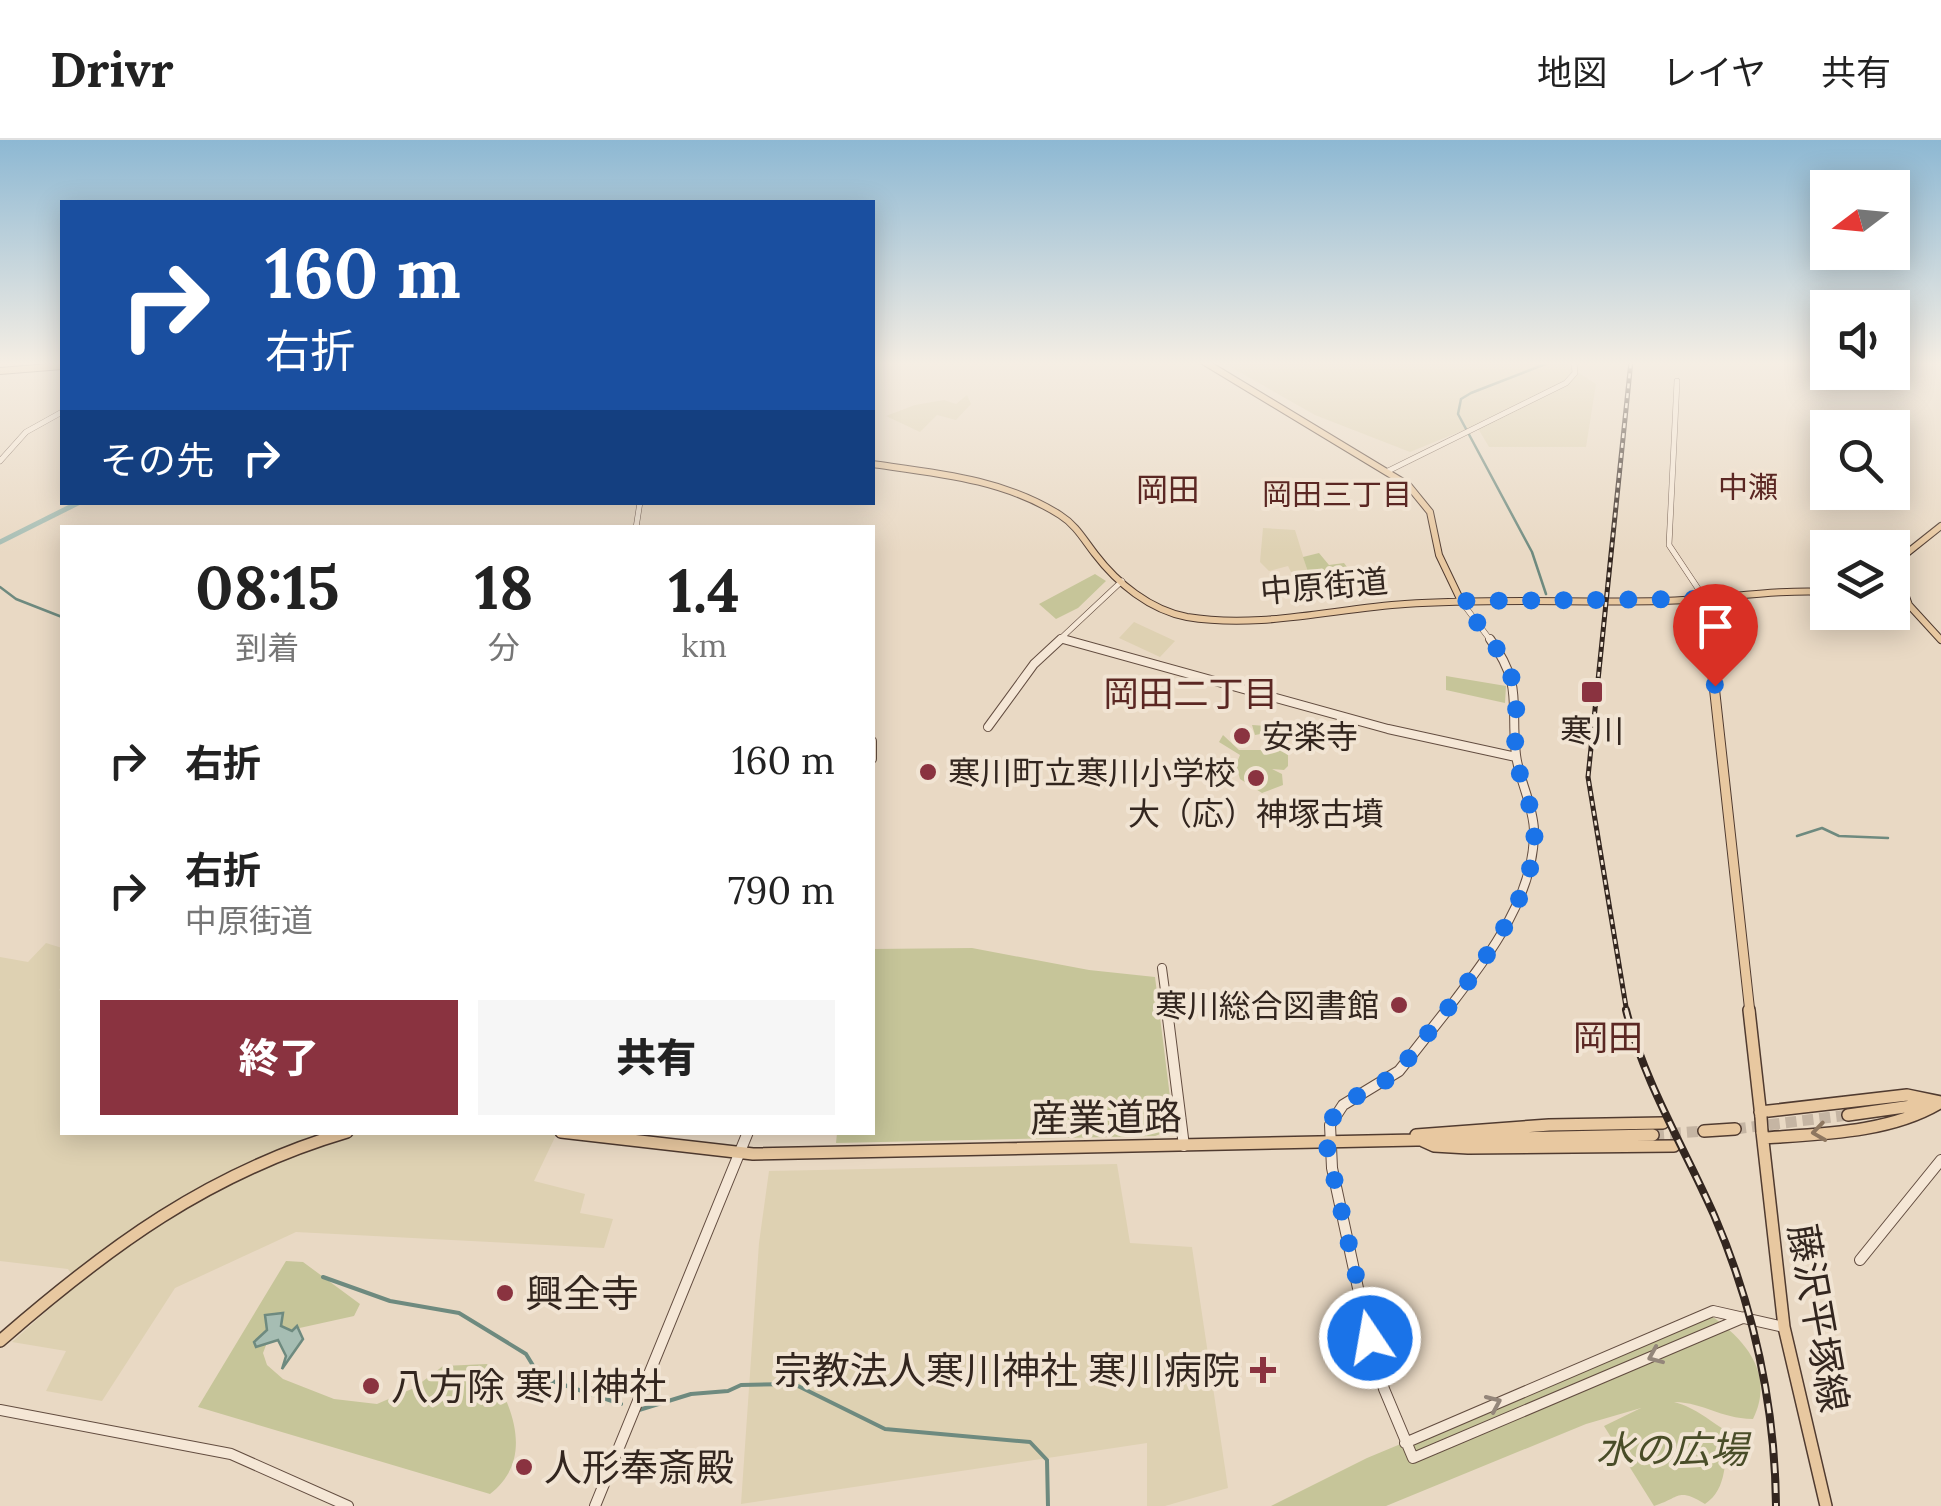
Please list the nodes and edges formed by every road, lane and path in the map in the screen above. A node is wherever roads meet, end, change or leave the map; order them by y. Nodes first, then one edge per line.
1 (39, 425) edge
2 (1310, 425) edge
3 (1482, 425) edge
4 (1675, 425) edge
5 (0, 461) edge
6 (875, 464) edge
7 (1388, 471) junction
8 (1941, 526) edge
9 (1910, 551) edge
10 (1122, 581) junction
11 (1810, 591) edge
12 (1704, 599) junction
13 (1461, 601) junction
14 (1910, 605) edge
15 (1060, 638) junction
16 (1941, 640) edge
17 (988, 727) dead end
18 (1516, 757) junction
19 (1162, 968) dead end
20 (1941, 1102) edge
21 (1760, 1114) junction
22 (1848, 1115) tunnel mouth
23 (1663, 1123) tunnel mouth
24 (1735, 1128) tunnel mouth
25 (1704, 1132) tunnel mouth
26 (337, 1135) edge
27 (585, 1135) edge
28 (747, 1135) edge
29 (1653, 1135) tunnel mouth
30 (1762, 1135) junction
31 (1421, 1140) junction
32 (1388, 1141) junction
33 (1326, 1142) junction
34 (1184, 1146) junction
35 (1674, 1146) dead end
36 (740, 1154) junction
37 (1941, 1160) edge
38 (1860, 1260) dead end
39 (1719, 1310) junction
40 (1744, 1317) junction
41 (1728, 1324) junction
42 (1784, 1326) junction
43 (0, 1340) edge
44 (0, 1410) edge
45 (1405, 1443) junction
46 (348, 1506) edge
47 (595, 1506) edge
48 (1826, 1506) edge

1 - 5 street
2 - 7 main road
3 - 7 street
4 - 12 street
6 - 10 main road, 中原街道
7 - 13 main road
8 - 9 main road
10 - 13 main road, 中原街道
10 - 15 street
11 - 12 main road, 中原街道
12 - 13 main road, 中原街道
12 - 21 main road
13 - 18 street
14 - 16 main road
15 - 17 street
15 - 18 street
18 - 33 street
19 - 34 street
20 - 21 main road
20 - 22 main road
20 -> 30 main road
21 - 30 main road, 藤沢平塚線, bridge
23 - 32 main road
24 - 25 main road
26 - 43 main road
27 - 36 main road, 産業道路
28 - 36 street
29 - 31 main road, 産業道路
30 - 42 main road, 藤沢平塚線
31 - 32 main road, 産業道路
31 - 35 main road
32 - 33 main road, 産業道路
33 - 34 main road, 産業道路
33 - 45 street
34 - 36 main road, 産業道路
36 - 47 street
37 - 38 street
39 - 40 street
39 - 41 street
45 -> 39 street
40 - 41 street
40 - 42 street
41 -> 45 street
42 - 48 main road, 藤沢平塚線
44 - 46 street

